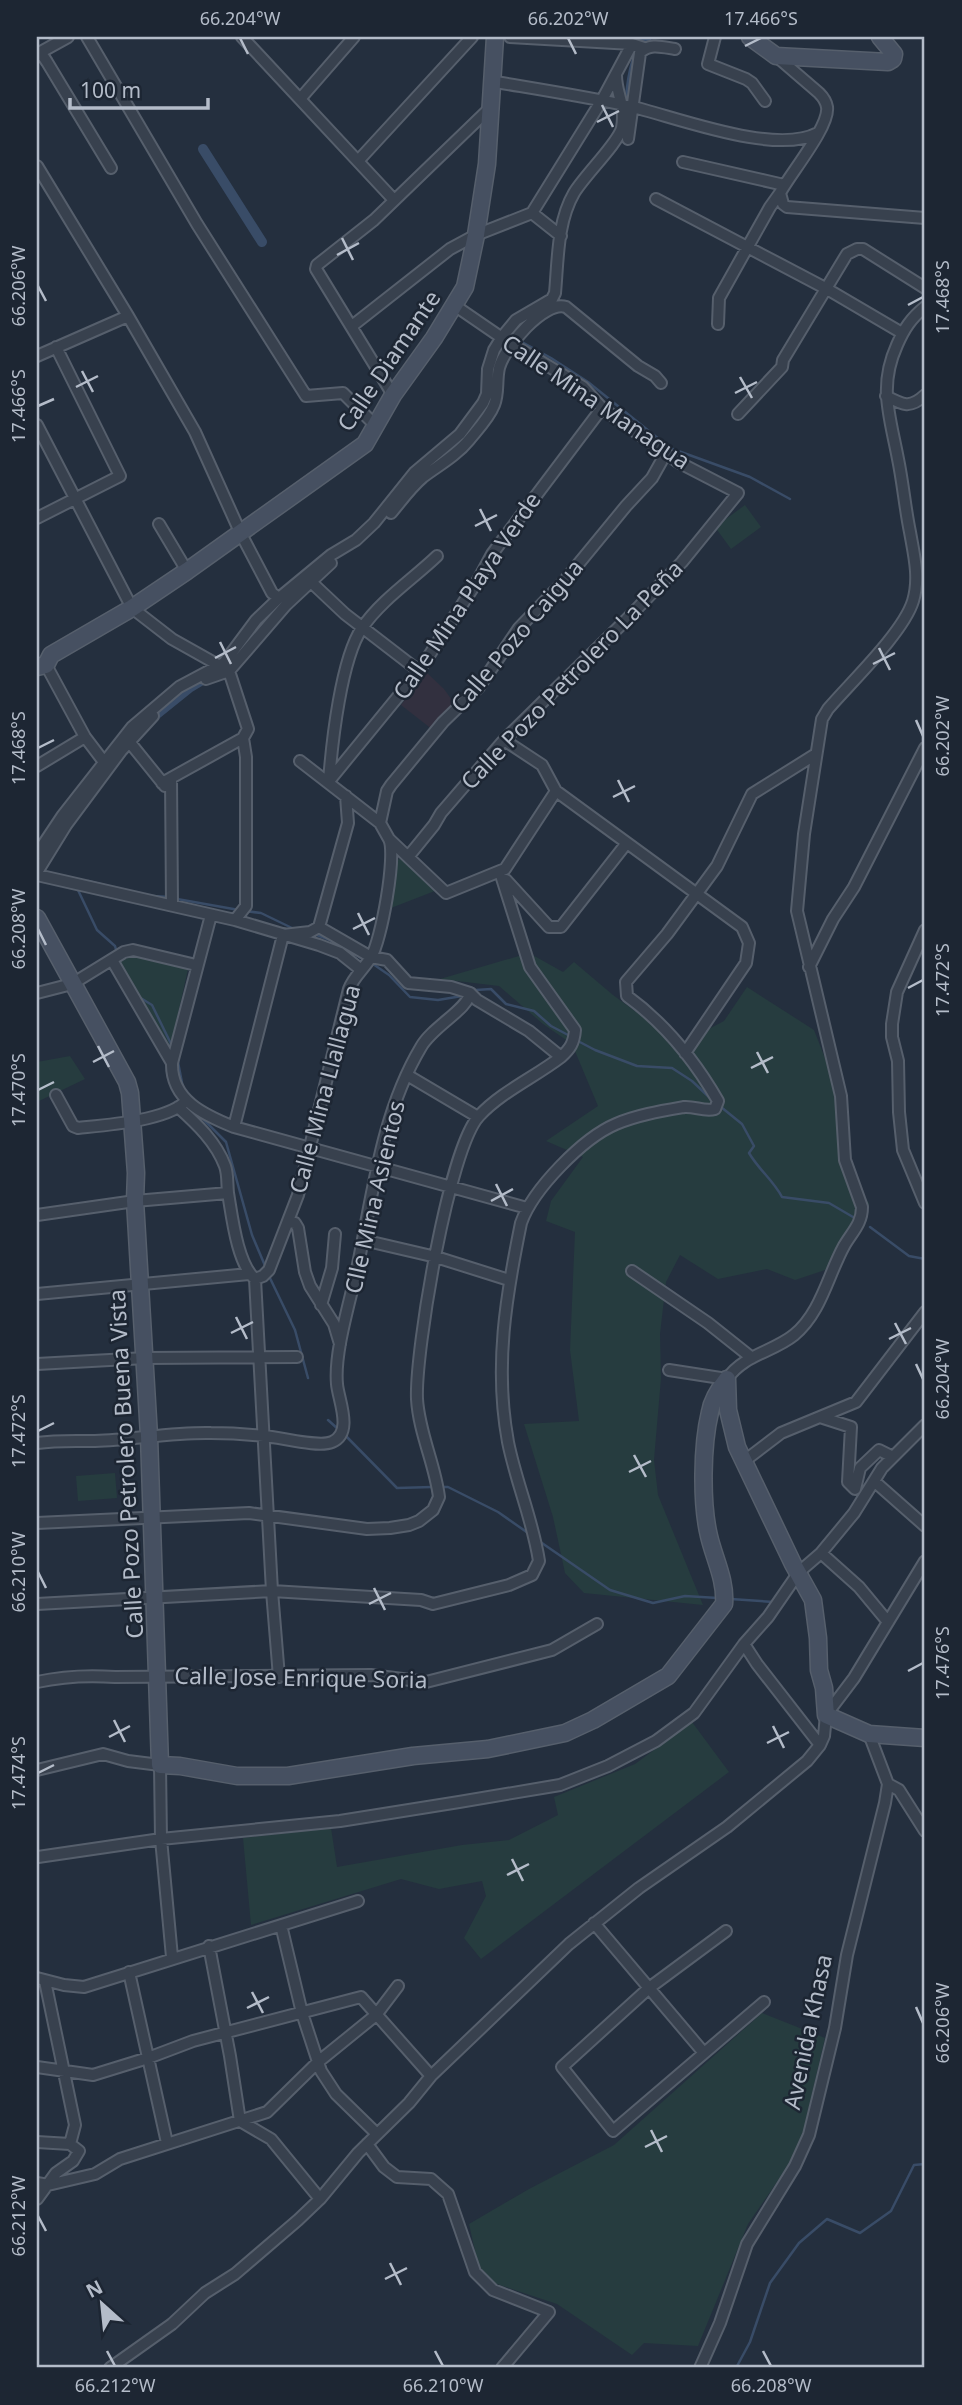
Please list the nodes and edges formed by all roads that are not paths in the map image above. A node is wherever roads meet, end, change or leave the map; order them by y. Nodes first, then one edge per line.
1 (68, 37) edge
2 (87, 37) edge
3 (242, 37) edge
4 (354, 37) edge
5 (472, 37) edge
6 (495, 37) edge
7 (510, 37) edge
8 (715, 37) edge
9 (750, 37) edge
10 (880, 37) edge
11 (632, 44) junction
12 (644, 48) junction
13 (675, 49) dead end
14 (38, 54) edge
15 (776, 56) junction
16 (616, 75) junction
17 (490, 81) junction
18 (300, 99) junction
19 (602, 100) junction
20 (765, 101) dead end
21 (627, 106) junction
22 (489, 109) junction
23 (818, 133) junction
24 (628, 139) dead end
25 (358, 161) junction
26 (683, 162) dead end
27 (37, 166) edge
28 (111, 168) dead end
29 (782, 189) junction
30 (656, 199) dead end
31 (394, 200) junction
32 (532, 213) junction
33 (925, 218) edge
34 (476, 235) junction
35 (561, 236) junction
36 (748, 247) junction
37 (925, 288) edge
38 (827, 289) junction
39 (454, 305) junction
40 (925, 307) edge
41 (128, 316) junction
42 (718, 324) dead end
43 (352, 326) junction
44 (902, 333) junction
45 (502, 338) junction
46 (512, 344) junction
47 (56, 347) junction
48 (37, 356) edge
49 (661, 383) dead end
50 (393, 395) junction
51 (925, 395) edge
52 (886, 396) junction
53 (602, 408) junction
54 (738, 414) dead end
55 (37, 425) edge
56 (376, 426) junction
57 (666, 453) junction
58 (738, 495) joint
59 (76, 500) junction
60 (37, 519) edge
61 (159, 524) dead end
62 (241, 534) junction
63 (437, 556) dead end
64 (187, 571) junction
65 (310, 581) junction
66 (279, 598) junction
67 (132, 608) junction
68 (363, 627) junction
69 (40, 664) edge
70 (224, 668) junction
71 (419, 671) junction
72 (85, 737) junction
73 (127, 738) junction
74 (243, 738) junction
75 (504, 740) junction
76 (925, 748) edge
77 (816, 754) junction
78 (300, 761) dead end
79 (104, 762) junction
80 (37, 766) edge
81 (167, 780) junction
82 (328, 781) junction
83 (556, 791) junction
84 (346, 796) junction
85 (380, 824) junction
86 (389, 839) junction
87 (626, 844) junction
88 (37, 854) edge
89 (408, 857) junction
90 (500, 872) junction
91 (37, 874) edge
92 (696, 894) junction
93 (172, 905) junction
94 (211, 915) junction
95 (37, 918) edge
96 (235, 920) junction
97 (319, 928) junction
98 (925, 930) edge
99 (283, 936) junction
100 (371, 957) junction
101 (112, 960) junction
102 (196, 965) junction
103 (809, 967) junction
104 (360, 969) junction
105 (72, 984) junction
106 (37, 993) edge
107 (470, 993) junction
108 (685, 1053) junction
109 (561, 1057) junction
110 (172, 1063) junction
111 (407, 1074) junction
112 (56, 1095) dead end
113 (182, 1104) junction
114 (478, 1116) junction
115 (132, 1120) junction
116 (234, 1127) junction
117 (309, 1148) junction
118 (378, 1166) junction
119 (450, 1188) junction
120 (228, 1193) junction
121 (135, 1201) junction
122 (925, 1203) edge
123 (527, 1208) junction
124 (37, 1215) edge
125 (289, 1222) junction
126 (335, 1234) dead end
127 (363, 1240) junction
128 (436, 1257) junction
129 (632, 1271) dead end
130 (252, 1277) junction
131 (509, 1280) junction
132 (141, 1284) junction
133 (37, 1294) edge
134 (321, 1305) junction
135 (925, 1312) edge
136 (340, 1344) junction
137 (259, 1357) junction
138 (297, 1357) dead end
139 (146, 1358) junction
140 (752, 1358) junction
141 (37, 1364) edge
142 (668, 1370) dead end
143 (727, 1379) junction
144 (820, 1417) junction
145 (925, 1425) edge
146 (149, 1436) junction
147 (263, 1436) junction
148 (37, 1443) edge
149 (893, 1457) junction
150 (743, 1462) junction
151 (874, 1481) junction
152 (269, 1515) junction
153 (152, 1516) junction
154 (37, 1523) edge
155 (925, 1526) edge
156 (821, 1553) junction
157 (925, 1561) edge
158 (799, 1573) junction
159 (272, 1591) junction
160 (156, 1596) junction
161 (37, 1604) edge
162 (888, 1622) junction
163 (597, 1624) dead end
164 (744, 1644) junction
165 (159, 1676) junction
166 (279, 1677) junction
167 (37, 1682) edge
168 (825, 1715) junction
169 (869, 1734) junction
170 (925, 1738) edge
171 (820, 1745) junction
172 (160, 1765) junction
173 (37, 1770) edge
174 (888, 1784) junction
175 (925, 1830) edge
176 (161, 1839) junction
177 (38, 1857) edge
178 (358, 1901) dead end
179 (594, 1923) junction
180 (281, 1925) junction
181 (726, 1931) dead end
182 (209, 1946) junction
183 (172, 1958) junction
184 (129, 1972) junction
185 (41, 1980) edge
186 (398, 1986) dead end
187 (649, 1988) junction
188 (764, 2002) dead end
189 (302, 2013) junction
190 (376, 2015) junction
191 (225, 2034) junction
192 (705, 2053) junction
193 (148, 2058) junction
194 (318, 2062) junction
195 (37, 2067) edge
196 (64, 2072) junction
197 (431, 2076) junction
198 (240, 2121) junction
199 (377, 2134) junction
200 (37, 2142) edge
201 (167, 2143) junction
202 (70, 2144) junction
203 (367, 2144) junction
204 (42, 2184) edge
205 (37, 2199) edge
206 (320, 2199) junction
207 (110, 2368) edge
208 (502, 2368) edge
209 (700, 2368) edge

1 - 14 street
2 - 56 street
3 - 18 street
4 - 18 street
5 - 25 street
6 - 17 street, Calle Diamante
7 - 11 street
8 - 20 street
9 - 15 street
10 - 15 street
11 - 12 street
11 - 16 street
12 - 13 street
12 - 21 street
14 - 28 street
15 - 23 street
16 - 19 street
16 - 21 street
17 - 19 street
17 - 22 street, Calle Diamante
18 - 25 street
19 - 21 street
19 - 32 street
21 - 23 street
21 - 24 street
21 - 35 street
22 - 31 street
22 - 34 street, Calle Diamante
23 - 29 street
25 - 31 street
26 - 29 street
27 - 41 street
29 - 33 street
29 - 36 street
30 - 36 street
31 - 43 street
32 - 34 street
32 - 35 street
34 - 39 street, Calle Diamante
34 - 43 street
35 - 45 street
36 - 38 street
36 - 42 street
37 - 38 street
38 - 44 street
38 - 54 street
39 - 45 street, Calle Mina Managua
39 - 50 street, Calle Diamante
40 - 44 street
41 - 47 street
41 - 62 street
43 - 50 street
44 - 52 street
45 - 46 street, Calle Mina Managua
45 - 66 street
46 - 49 street
46 - 53 street, Calle Mina Managua
46 - 65 street
47 - 48 street
47 - 59 street
50 - 56 street, Calle Diamante
51 - 52 street
52 - 77 street
53 - 57 street, Calle Mina Managua
53 - 71 street, Calle Mina Playa Verde
55 - 59 street
56 - 62 street, Calle Diamante
57 - 58 street, Calle Mina Managua
57 - 85 street, Calle Pozo Caigua
58 - 75 street, Calle Pozo Petrolero La Peña
59 - 60 street
59 - 67 street
61 - 64 street
62 - 64 street, Calle Diamante
62 - 66 street
63 - 68 street
64 - 67 street, Calle Diamante
65 - 68 street
65 - 70 street
66 - 70 street
67 - 69 street, Calle Diamante
67 - 70 street
68 - 71 street
68 - 82 street
69 - 72 street
70 - 73 street
70 - 74 street
71 - 82 street, Calle Mina Playa Verde
72 - 79 street
72 - 80 street
73 - 79 street
73 - 81 street
73 - 91 street
74 - 81 street
74 - 96 street
75 - 83 street
75 - 89 street, Calle Pozo Petrolero La Peña
76 - 103 street
77 - 92 street
77 - 103 street
78 - 82 street
79 - 88 street
81 - 93 street
82 - 84 street
83 - 87 street
83 - 90 street
84 - 85 street
84 - 97 street
85 - 86 street
86 - 89 street
86 - 100 street, Calle Mina Llallagua
87 - 90 street
87 - 92 street
89 - 90 street
90 - 109 street
91 - 93 street
92 - 108 street
92 - 108 street
93 - 94 street
94 - 96 street
94 - 102 street
95 - 105 street, Calle Pozo Petrolero Buena Vista
96 - 99 street
97 - 99 street
97 - 100 street
98 - 122 street
99 - 104 street
99 - 116 street
100 - 104 street, Calle Mina Llallagua
100 - 107 street
101 - 102 street
101 - 105 street
101 - 110 street
102 - 110 street
103 - 140 street
104 - 117 street, Calle Mina Llallagua
105 - 106 street
105 - 115 street, Calle Pozo Petrolero Buena Vista
107 - 109 street
107 - 111 street, Clle Mina Asientos
108 - 123 street
109 - 114 street
110 - 113 street
111 - 114 street
111 - 118 street, Clle Mina Asientos
112 - 115 street
113 - 115 street
113 - 116 street
113 - 120 street
114 - 119 street
115 - 121 street, Calle Pozo Petrolero Buena Vista
116 - 117 street
117 - 118 street
117 - 125 street, Calle Mina Llallagua
118 - 119 street
118 - 127 street, Clle Mina Asientos
119 - 123 street
119 - 128 street
120 - 121 street
120 - 130 street
121 - 124 street
121 - 132 street, Calle Pozo Petrolero Buena Vista
123 - 131 street
125 - 130 street, Calle Mina Llallagua
125 - 134 street
126 - 134 street
127 - 128 street
127 - 136 street, Clle Mina Asientos
128 - 131 street
128 - 152 street
129 - 140 street
130 - 132 street
130 - 137 street
131 - 159 street
132 - 133 street
132 - 139 street, Calle Pozo Petrolero Buena Vista
134 - 136 street
135 - 144 street
136 - 147 street, Clle Mina Asientos
137 - 138 street
137 - 139 street
137 - 147 street
139 - 141 street
139 - 146 street, Calle Pozo Petrolero Buena Vista
140 - 143 street
142 - 143 street
143 - 150 street
143 - 172 street
144 - 149 street
144 - 150 street
145 - 149 street
146 - 147 street
146 - 148 street
146 - 153 street, Calle Pozo Petrolero Buena Vista
147 - 152 street
149 - 151 street
150 - 158 street
151 - 155 street
151 - 156 street
152 - 153 street
152 - 159 street
153 - 154 street
153 - 160 street, Calle Pozo Petrolero Buena Vista
156 - 158 street
156 - 162 street
157 - 162 street
158 - 164 street
158 - 168 street
159 - 160 street
159 - 166 street
160 - 161 street
160 - 165 street, Calle Pozo Petrolero Buena Vista
162 - 168 street
163 - 166 street, Calle Jose Enrique Soria
164 - 171 street
164 - 176 street
165 - 166 street, Calle Jose Enrique Soria
165 - 167 street, Calle Jose Enrique Soria
165 - 172 street, Calle Pozo Petrolero Buena Vista
168 - 169 street
168 - 171 street
169 - 170 street
169 - 174 street
171 - 179 street
172 - 173 street
172 - 176 street, Calle Pozo Petrolero Buena Vista
174 - 175 street
174 - 209 street, Avenida Khasa
176 - 177 street
176 - 183 street, Calle Pozo Petrolero Buena Vista
178 - 180 street
179 - 187 street
179 - 197 street
180 - 182 street
180 - 189 street
181 - 187 street
182 - 183 street
182 - 191 street
183 - 184 street
184 - 185 street
184 - 193 street
185 - 196 street
186 - 190 street
187 - 192 street
187 - 192 street
188 - 192 street
189 - 190 street
189 - 191 street
189 - 194 street
190 - 194 street
190 - 197 street
191 - 193 street
191 - 198 street
193 - 196 street
193 - 201 street
194 - 198 street
194 - 199 street
195 - 196 street
196 - 202 street
197 - 199 street
198 - 201 street
198 - 206 street
199 - 203 street
200 - 202 street
201 - 204 street
202 - 204 street
203 - 206 street
203 - 208 street
204 - 205 street
206 - 207 street

